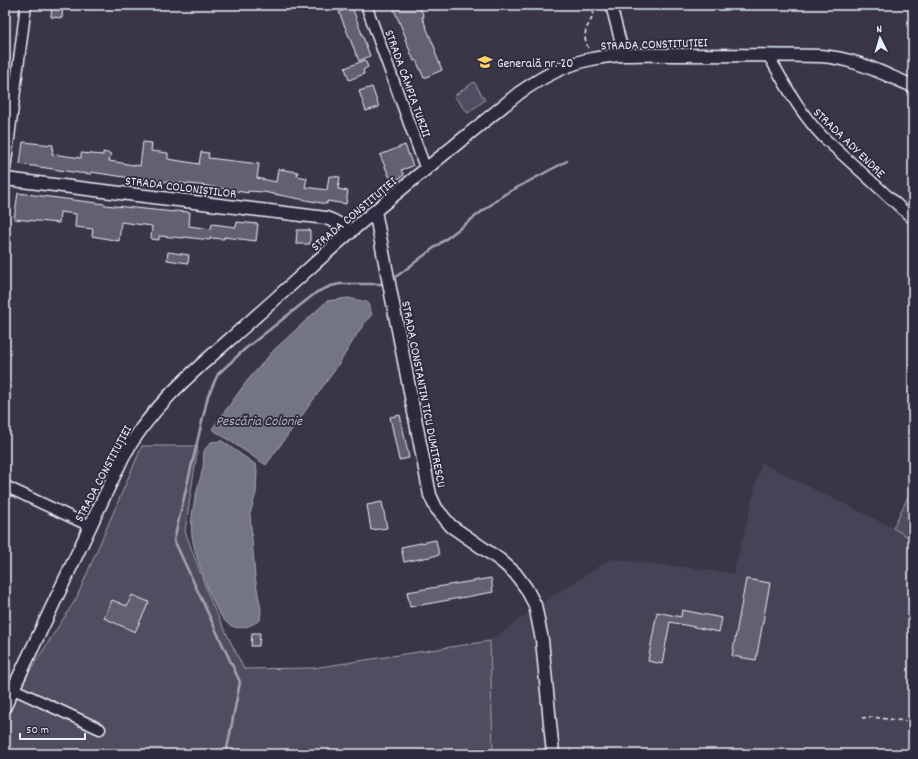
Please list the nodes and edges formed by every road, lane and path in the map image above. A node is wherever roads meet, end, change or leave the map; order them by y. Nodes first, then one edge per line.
1 (26, 5) edge
2 (366, 5) edge
3 (593, 5) edge
4 (611, 5) edge
5 (624, 55) junction
6 (768, 55) junction
7 (591, 59) junction
8 (913, 86) edge
9 (5, 169) edge
10 (426, 170) junction
11 (5, 179) edge
12 (375, 211) junction
13 (913, 219) edge
14 (350, 233) junction
15 (5, 486) edge
16 (90, 526) junction
17 (9, 687) edge
18 (5, 706) edge
19 (862, 718) dead end
20 (913, 722) edge
21 (100, 729) dead end
22 (553, 754) edge

1 - 9 street
2 - 10 street, STRADA CÂMPIA TURZII
3 - 7 path
4 - 5 street
5 - 6 street, STRADA CONSTITUȚIEI
5 - 7 street, STRADA CONSTITUȚIEI
6 - 8 street, STRADA CONSTITUȚIEI
6 - 13 street, STRADA ADY ENDRE
7 - 10 street, STRADA CONSTITUȚIEI
10 - 12 street, STRADA CONSTITUȚIEI
11 - 14 street, STRADA COLONIȘTILOR
12 - 14 street, STRADA CONSTITUȚIEI
12 - 22 street, STRADA CONSTANTIN TICU DUMITRESCU
14 - 16 street, STRADA CONSTITUȚIEI
15 - 16 street
16 - 17 street, STRADA CONSTITUȚIEI
17 - 18 street, STRADA CONSTITUȚIEI
17 - 21 street
19 - 20 path

